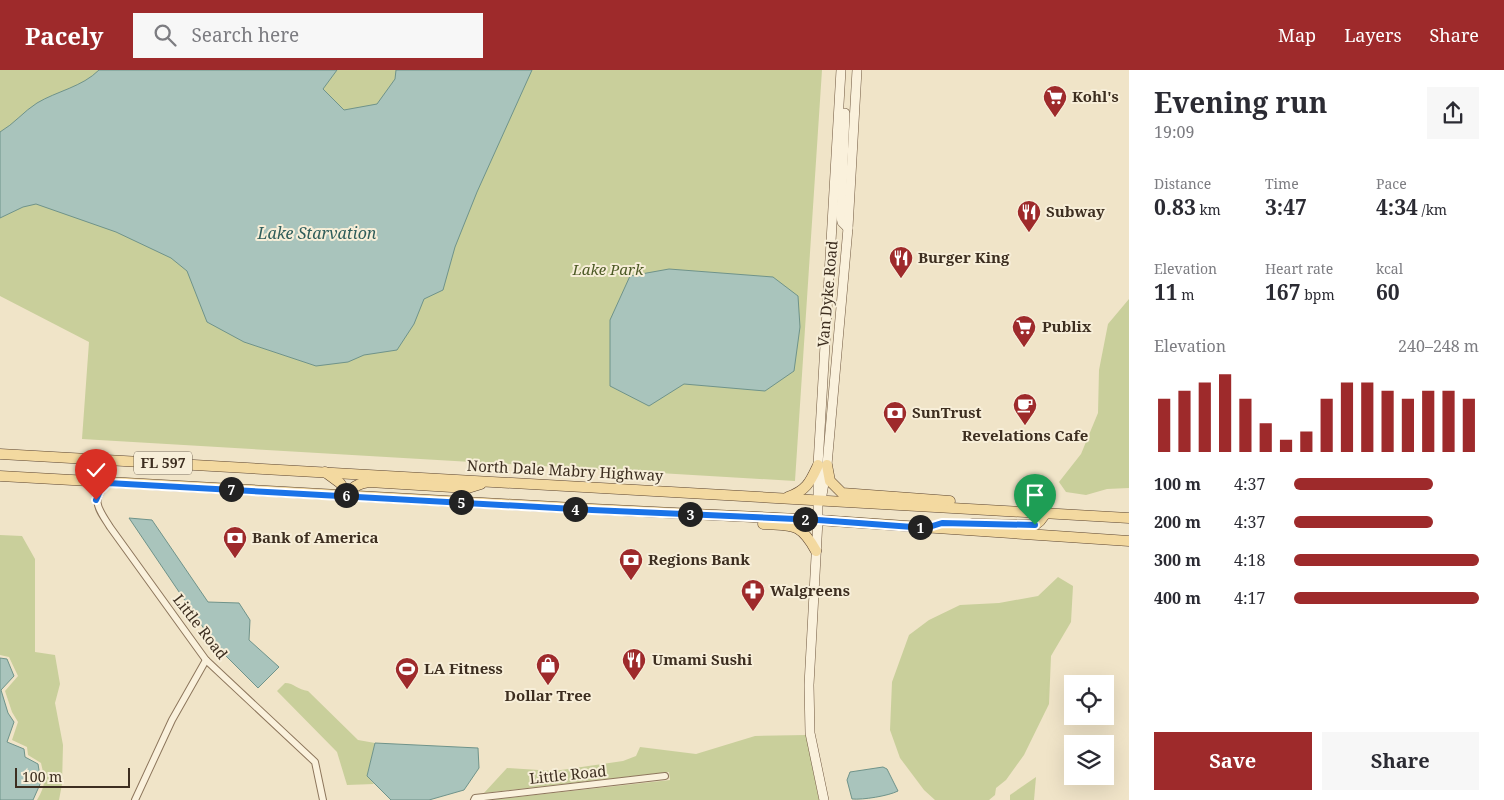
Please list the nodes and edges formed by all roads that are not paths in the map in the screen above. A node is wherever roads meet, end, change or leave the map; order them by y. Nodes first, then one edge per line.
1 (842, 70) edge
2 (857, 70) edge
3 (848, 228) junction
4 (0, 454) edge
5 (822, 465) junction
6 (325, 472) junction
7 (0, 476) edge
8 (488, 482) junction
9 (108, 483) junction
10 (348, 495) junction
11 (359, 496) junction
12 (784, 499) junction
13 (819, 501) junction
14 (1005, 511) junction
15 (1046, 513) junction
16 (1129, 518) edge
17 (818, 520) junction
18 (926, 528) junction
19 (1129, 541) edge
20 (816, 551) junction
21 (206, 660) junction
22 (665, 776) dead end
23 (135, 800) edge
24 (323, 800) edge
25 (474, 800) edge
26 (824, 800) edge

1 - 3 main road
1 - 5 main road, Van Dyke Road
2 - 3 main road, Van Dyke Road
3 - 5 main road, Van Dyke Road
4 - 6 main road, North Dale Mabry Highway / FL 597
5 - 12 main road
5 - 13 main road, Van Dyke Road
5 - 14 main road
6 - 8 main road, North Dale Mabry Highway / FL 597
6 - 10 main road
7 - 9 main road, FL 597
8 - 10 main road
8 - 12 main road, North Dale Mabry Highway / FL 597
9 - 10 main road, FL 597
9 - 21 street, Little Road
10 - 11 main road, FL 597
11 - 17 main road, FL 597
11 - 20 main road
12 - 13 main road, North Dale Mabry Highway / FL 597
13 - 14 main road, North Dale Mabry Highway / FL 597
13 - 17 main road, Van Dyke Road
14 - 15 main road, North Dale Mabry Highway / FL 597
15 - 16 main road, North Dale Mabry Highway / FL 597
15 - 18 main road
17 - 18 main road, FL 597
17 - 20 main road, Van Dyke Road
18 - 19 main road, FL 597
20 - 26 main road, Van Dyke Road
21 - 23 street
21 - 24 street, Little Road
22 - 25 street, Little Road

